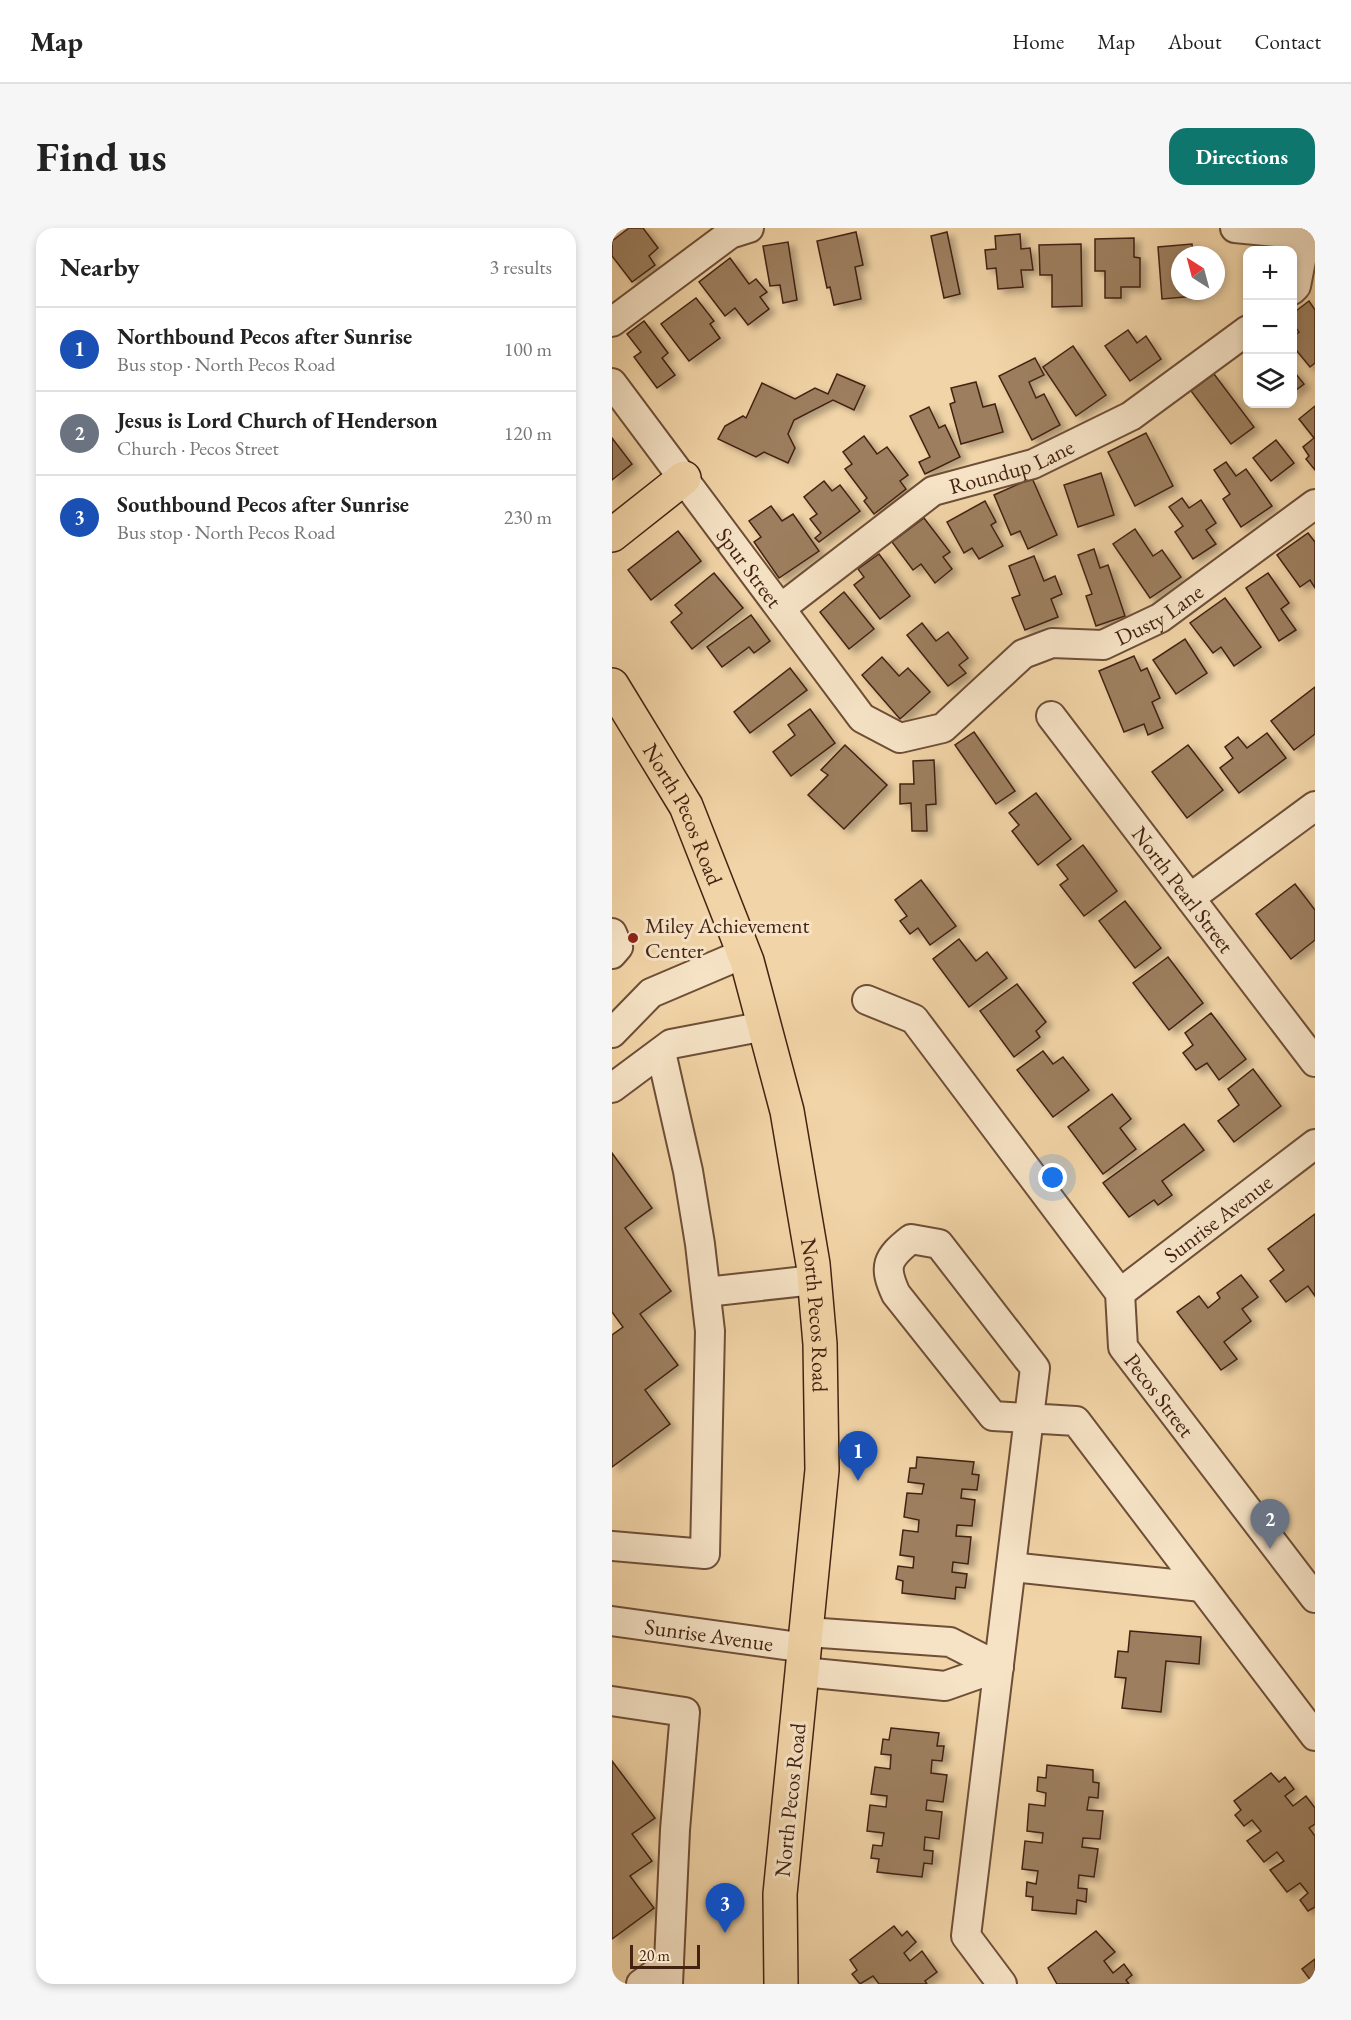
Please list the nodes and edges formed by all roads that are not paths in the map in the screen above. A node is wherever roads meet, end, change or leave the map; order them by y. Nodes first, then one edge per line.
1 (748, 228) edge
2 (1235, 228) edge
3 (1311, 236) edge
4 (1297, 283) edge
5 (612, 322) edge
6 (1243, 334) edge
7 (612, 382) edge
8 (684, 478) junction
9 (1315, 504) edge
10 (612, 535) edge
11 (782, 608) junction
12 (612, 685) edge
13 (1052, 716) dead end
14 (900, 738) joint
15 (1315, 806) edge
16 (1190, 898) junction
17 (612, 933) edge
18 (745, 953) junction
19 (612, 954) edge
20 (867, 1000) dead end
21 (765, 1026) junction
22 (613, 1029) edge
23 (661, 1052) junction
24 (1315, 1062) edge
25 (612, 1088) edge
26 (1315, 1144) edge
27 (814, 1280) junction
28 (706, 1292) junction
29 (1120, 1293) junction
30 (1029, 1418) junction
31 (612, 1546) edge
32 (1011, 1567) junction
33 (1202, 1587) junction
34 (1315, 1598) edge
35 (612, 1621) edge
36 (805, 1650) junction
37 (999, 1667) junction
38 (612, 1701) edge
39 (1315, 1736) edge
40 (669, 1974) edge
41 (641, 1984) edge
42 (781, 1984) edge
43 (1002, 1984) edge

1 - 5 street
2 - 3 street
3 - 4 street
6 - 11 street, Roundup Lane
7 - 8 street, Spur Street
8 - 10 main road
8 - 11 street, Spur Street
9 - 14 street, Dusty Lane
11 - 14 street, Spur Street
12 - 18 main road, North Pecos Road
13 - 16 street, North Pearl Street
15 - 16 street
16 - 24 street, North Pearl Street
17 - 19 street
18 - 21 main road, North Pecos Road
18 - 22 street
20 - 29 street
21 - 23 street
21 - 27 main road, North Pecos Road
23 - 25 street
23 - 28 street
26 - 29 street, Sunrise Avenue
27 - 28 street
27 - 36 main road, North Pecos Road
28 - 31 street
29 - 34 street, Pecos Street
30 - 30 street
30 - 32 street
30 - 33 street
32 - 33 street
32 - 37 street
33 - 39 street
35 - 36 street, Sunrise Avenue
36 - 37 street
36 - 37 street
36 - 42 main road, North Pecos Road
37 - 43 street
38 - 40 street
40 - 41 street

